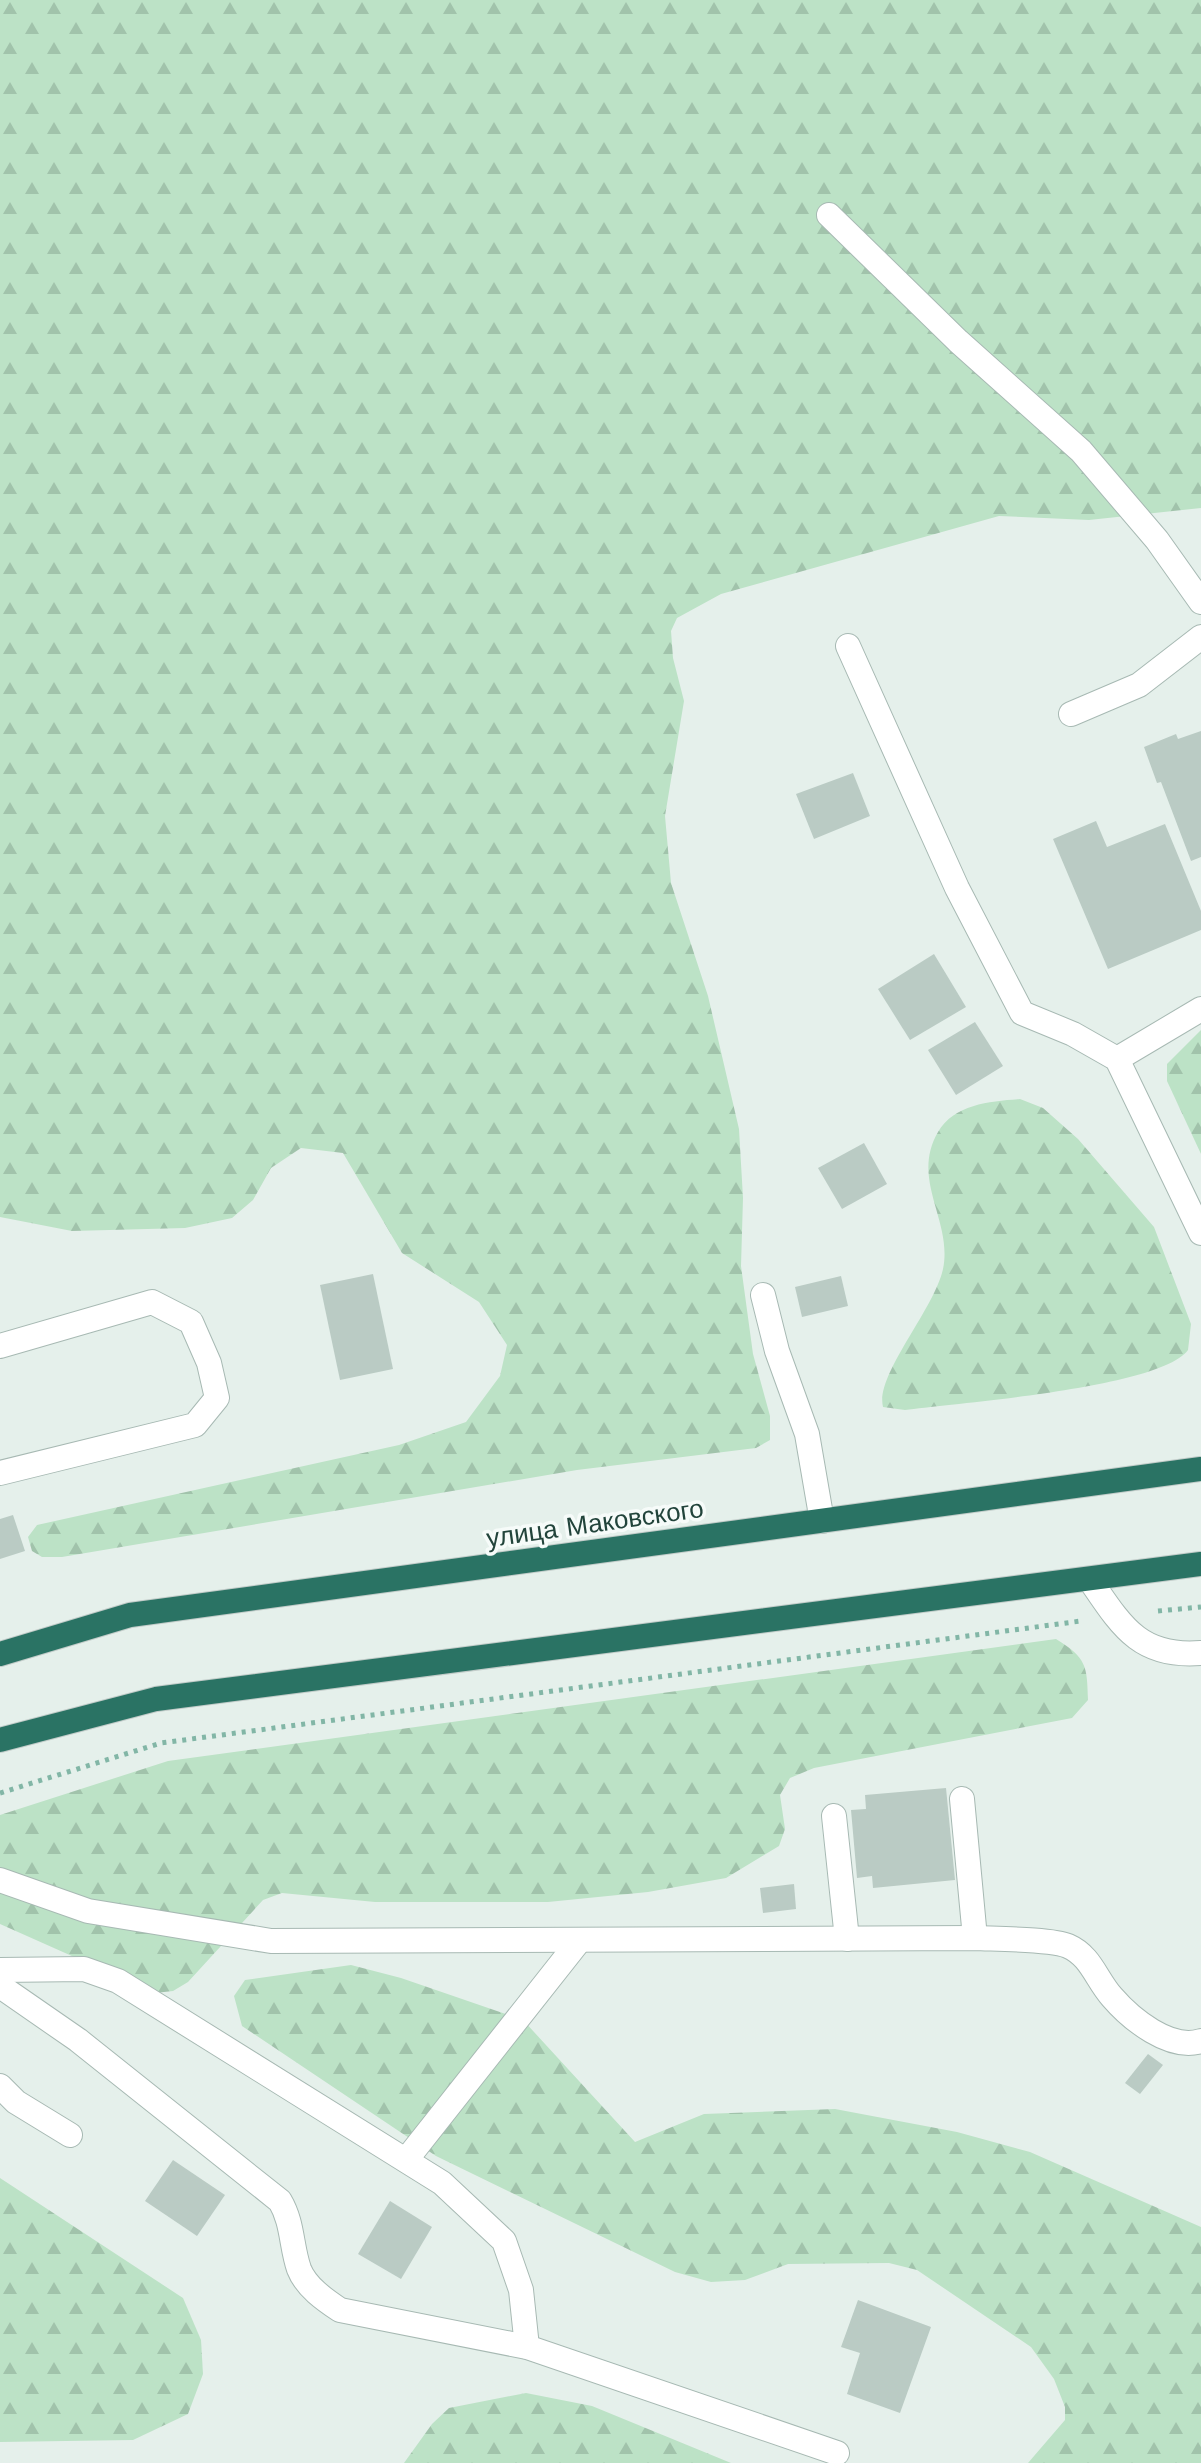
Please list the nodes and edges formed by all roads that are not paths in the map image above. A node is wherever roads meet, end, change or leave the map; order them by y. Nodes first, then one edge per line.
1 (829, 215) dead end
2 (1201, 602) edge
3 (1201, 637) edge
4 (848, 646) dead end
5 (1071, 714) dead end
6 (1201, 1009) edge
7 (1117, 1059) junction
8 (1201, 1233) edge
9 (763, 1295) dead end
10 (0, 1346) edge
11 (1201, 1469) edge
12 (0, 1473) edge
13 (822, 1521) junction
14 (1201, 1564) edge
15 (1090, 1580) junction
16 (1201, 1653) edge
17 (0, 1654) edge
18 (0, 1740) edge
19 (962, 1799) dead end
20 (834, 1816) dead end
21 (0, 1880) edge
22 (975, 1938) junction
23 (847, 1939) junction
24 (579, 1941) junction
25 (0, 1970) edge
26 (0, 1986) edge
27 (1201, 2041) edge
28 (0, 2086) edge
29 (70, 2135) dead end
30 (406, 2160) junction
31 (527, 2347) junction
32 (837, 2453) dead end

1 - 2 lane
3 - 5 lane
4 - 7 lane
6 - 7 lane
7 - 8 lane
9 - 13 lane
10 - 12 lane
11 - 13 highway, улица Маковского
13 - 17 highway, улица Маковского
14 - 15 highway
15 - 16 lane
15 - 18 highway
19 - 22 lane
20 - 23 lane
21 - 24 lane
22 - 23 lane
22 - 27 lane
23 - 24 lane
24 - 30 lane
25 - 30 lane
26 - 31 lane
28 - 29 lane
30 - 31 lane
31 - 32 lane

